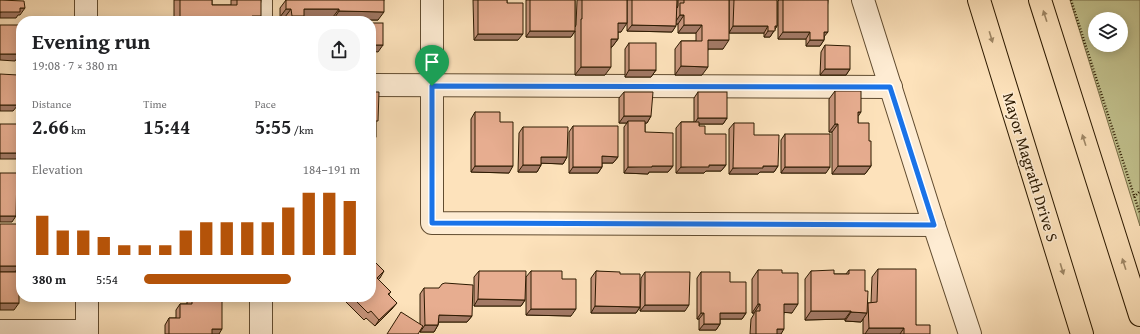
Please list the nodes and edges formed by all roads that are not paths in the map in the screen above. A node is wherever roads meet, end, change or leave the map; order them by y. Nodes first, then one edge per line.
1 (86, 0) edge
2 (261, 0) edge
3 (432, 0) edge
4 (863, 0) edge
5 (980, 0) edge
6 (1040, 0) edge
7 (86, 16) edge
8 (261, 16) edge
9 (376, 85) edge
10 (432, 86) junction
11 (890, 87) junction
12 (934, 225) junction
13 (87, 302) edge
14 (261, 302) edge
15 (1140, 314) edge
16 (0, 331) edge
17 (87, 332) edge
18 (261, 334) edge
19 (970, 334) edge
20 (1082, 334) edge

1 - 7 street
2 - 8 street
3 - 10 street
4 - 11 street
5 -> 20 main road, Mayor Magrath Drive S
15 -> 6 main road
9 - 10 street
10 - 11 street
10 - 12 street
11 - 12 street
12 - 19 street
13 - 17 street
14 - 18 street
16 - 17 street

